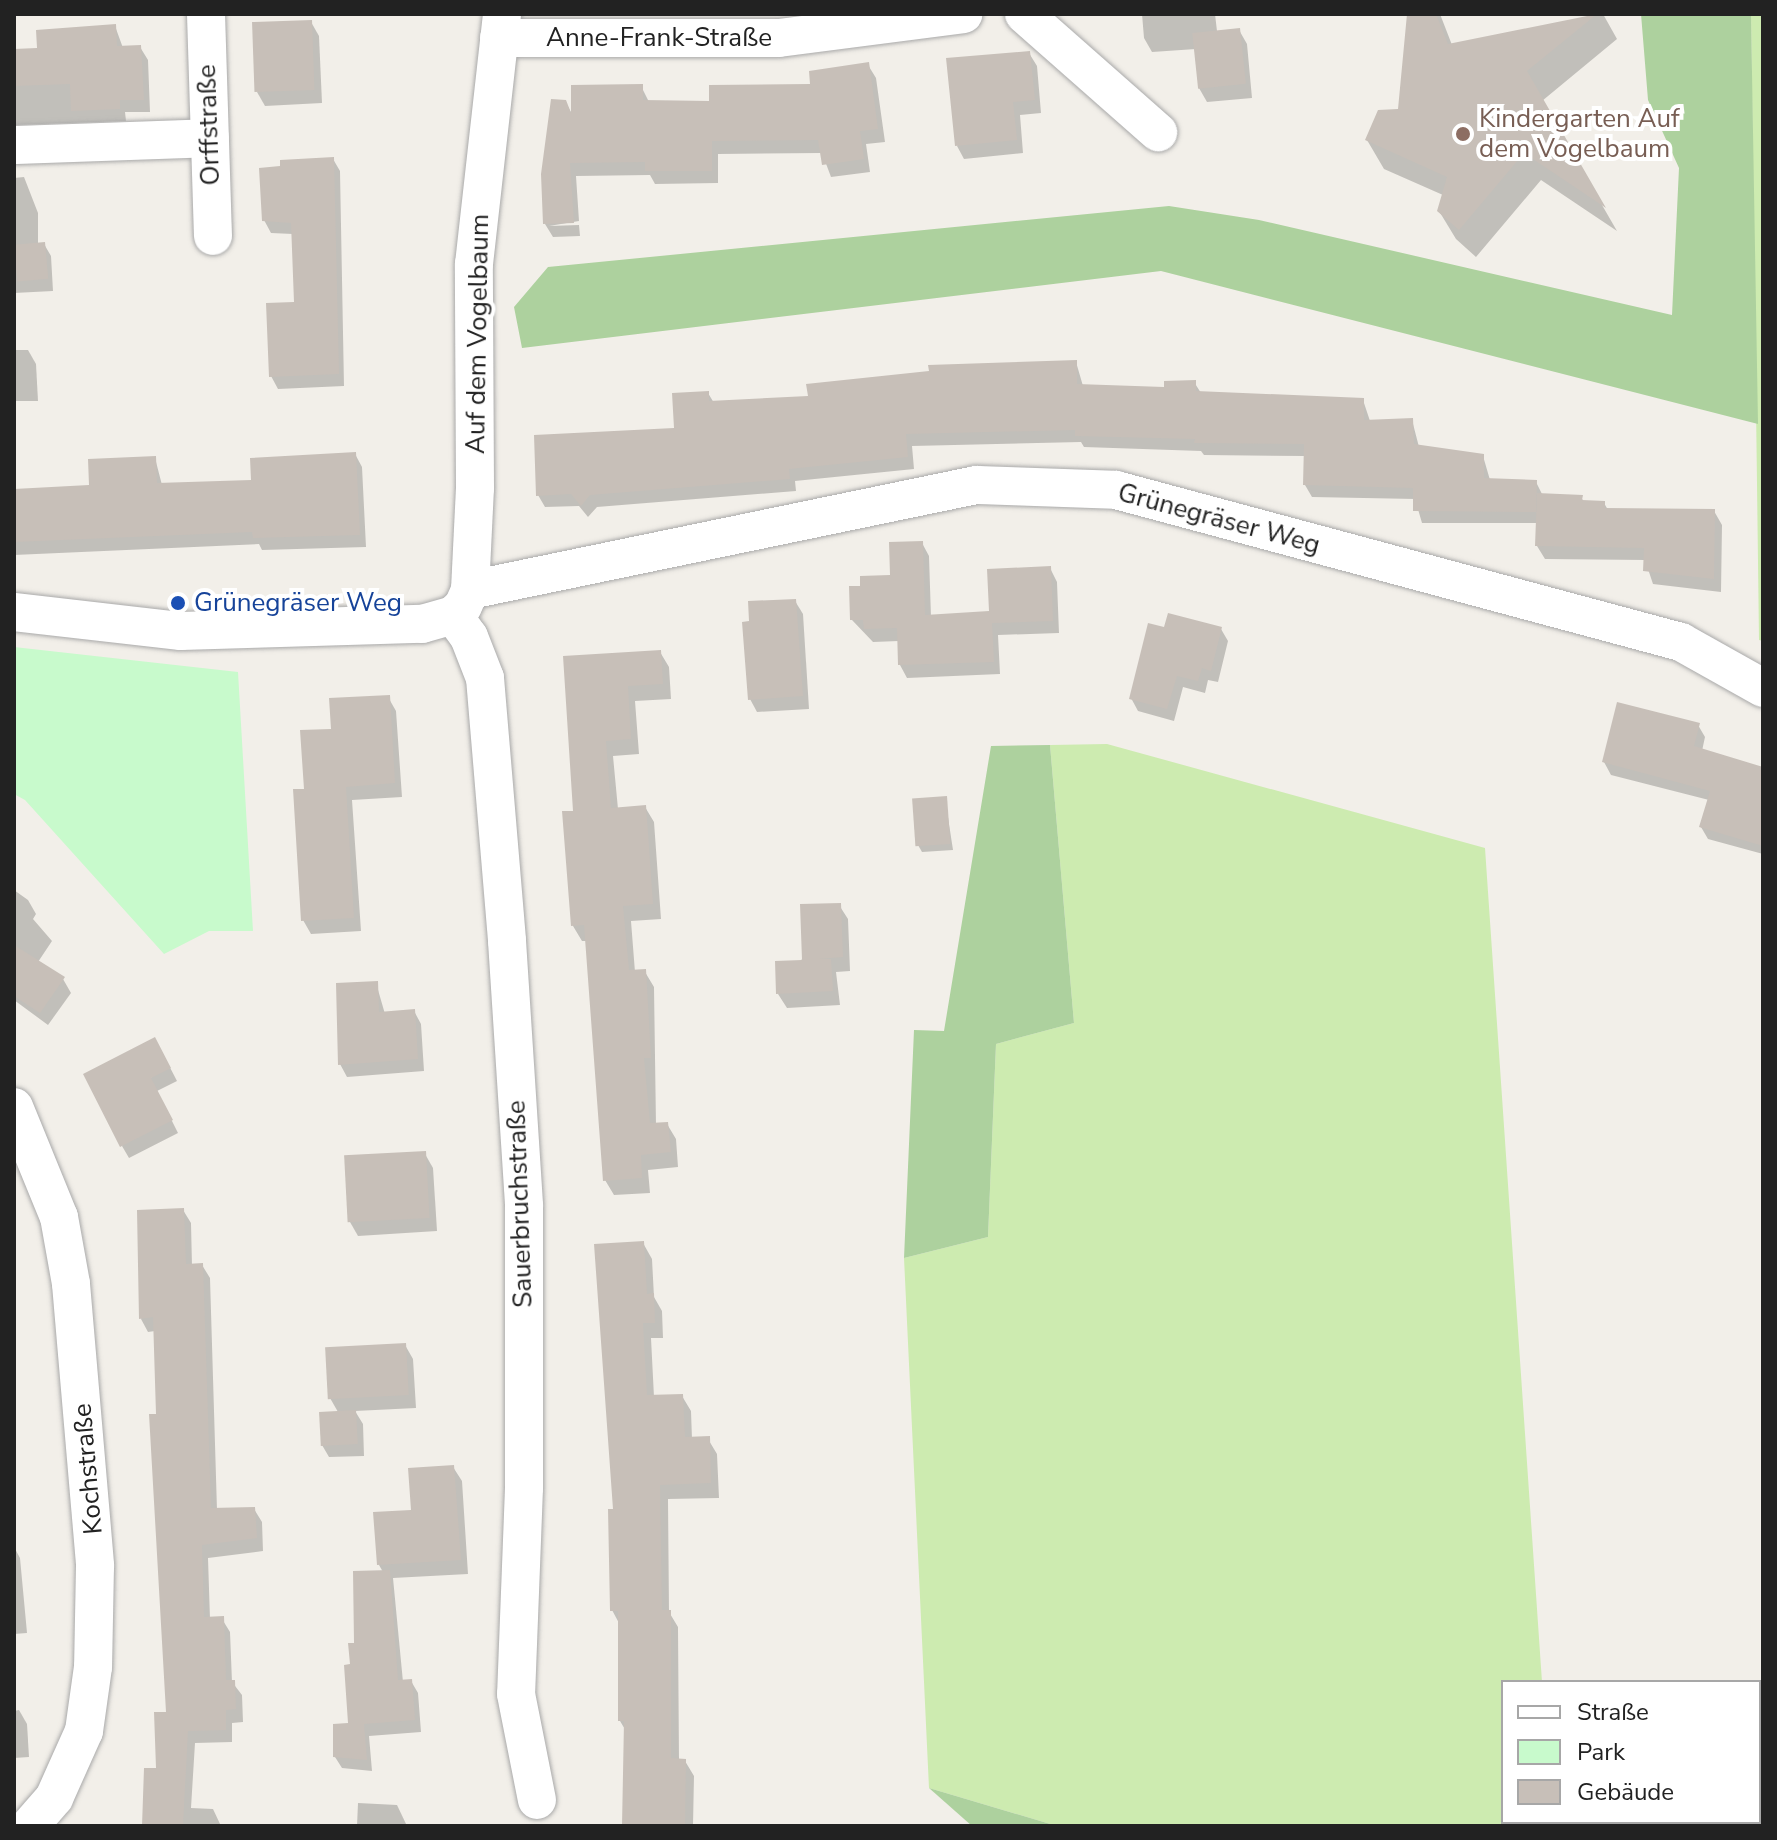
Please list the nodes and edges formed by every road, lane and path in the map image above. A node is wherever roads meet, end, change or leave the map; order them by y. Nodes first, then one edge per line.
1 (206, 14) edge
2 (963, 14) edge
3 (1024, 14) edge
4 (500, 26) edge
5 (1158, 132) dead end
6 (210, 138) junction
7 (14, 145) edge
8 (213, 236) dead end
9 (462, 604) junction
10 (14, 612) edge
11 (1763, 688) edge
12 (14, 1107) edge
13 (537, 1800) dead end
14 (30, 1826) edge

1 - 6 street, Orffstraße
2 - 4 street, Anne-Frank-Straße
3 - 5 street
4 - 9 street, Auf dem Vogelbaum
6 - 7 street
6 - 8 street, Orffstraße
9 - 10 street, Grünegräser Weg
9 - 11 street, Grünegräser Weg
9 - 13 street, Sauerbruchstraße
12 - 14 street, Kochstraße

